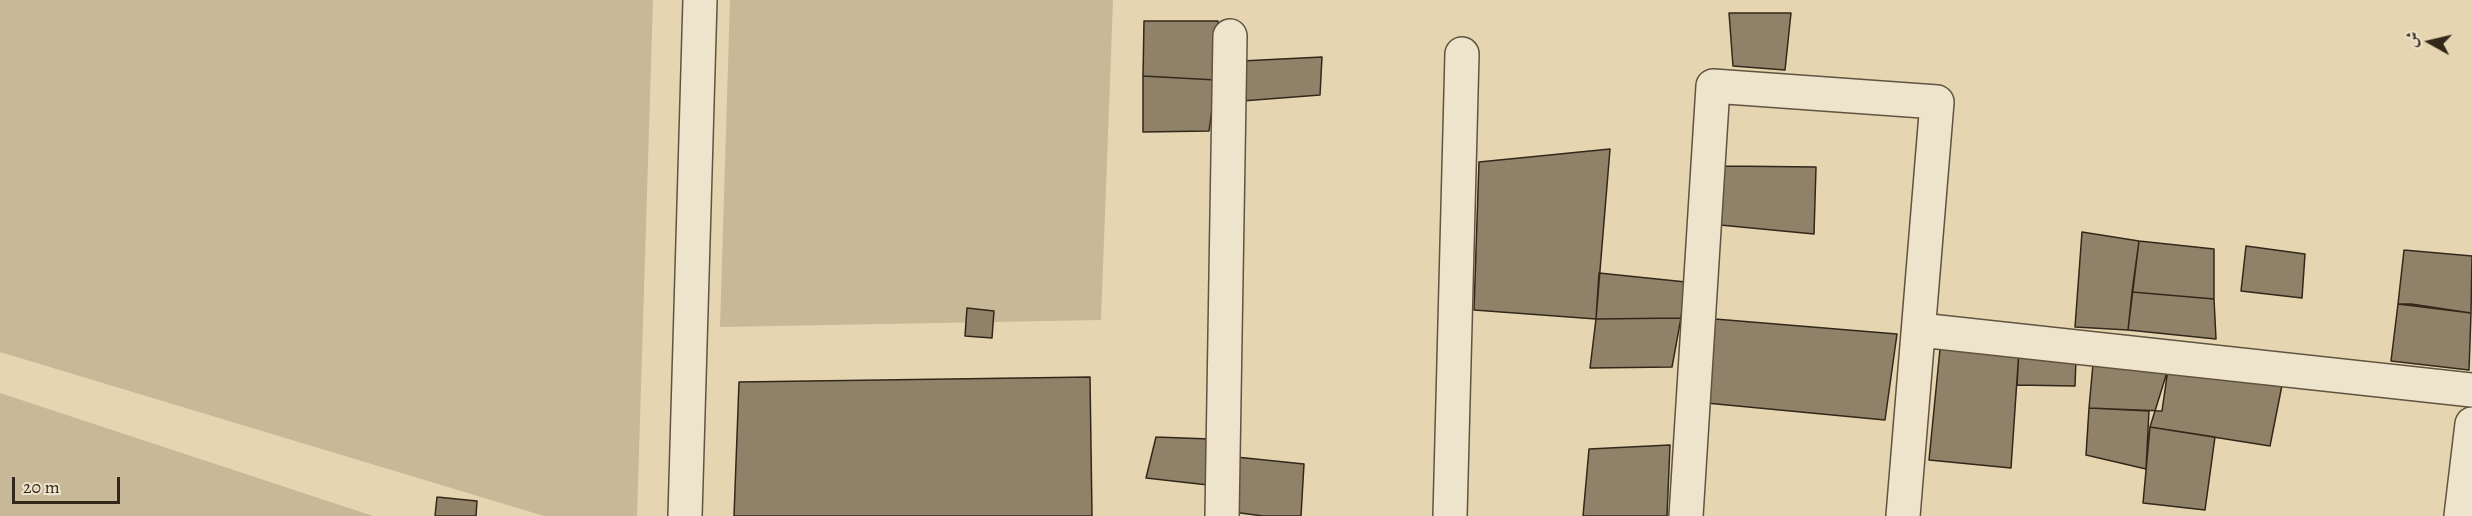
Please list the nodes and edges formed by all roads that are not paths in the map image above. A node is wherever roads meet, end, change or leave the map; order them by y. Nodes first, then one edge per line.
1 (700, 0) edge
2 (1230, 36) dead end
3 (1462, 54) dead end
4 (1920, 330) junction
5 (2472, 390) edge
6 (2472, 424) edge
7 (685, 516) edge
8 (1222, 516) edge
9 (1450, 516) edge
10 (1686, 516) edge
11 (1904, 516) edge
12 (2461, 516) edge

1 - 7 street
2 - 8 street
3 - 9 street
4 - 5 street
4 - 10 street
4 - 11 street
6 - 12 street

